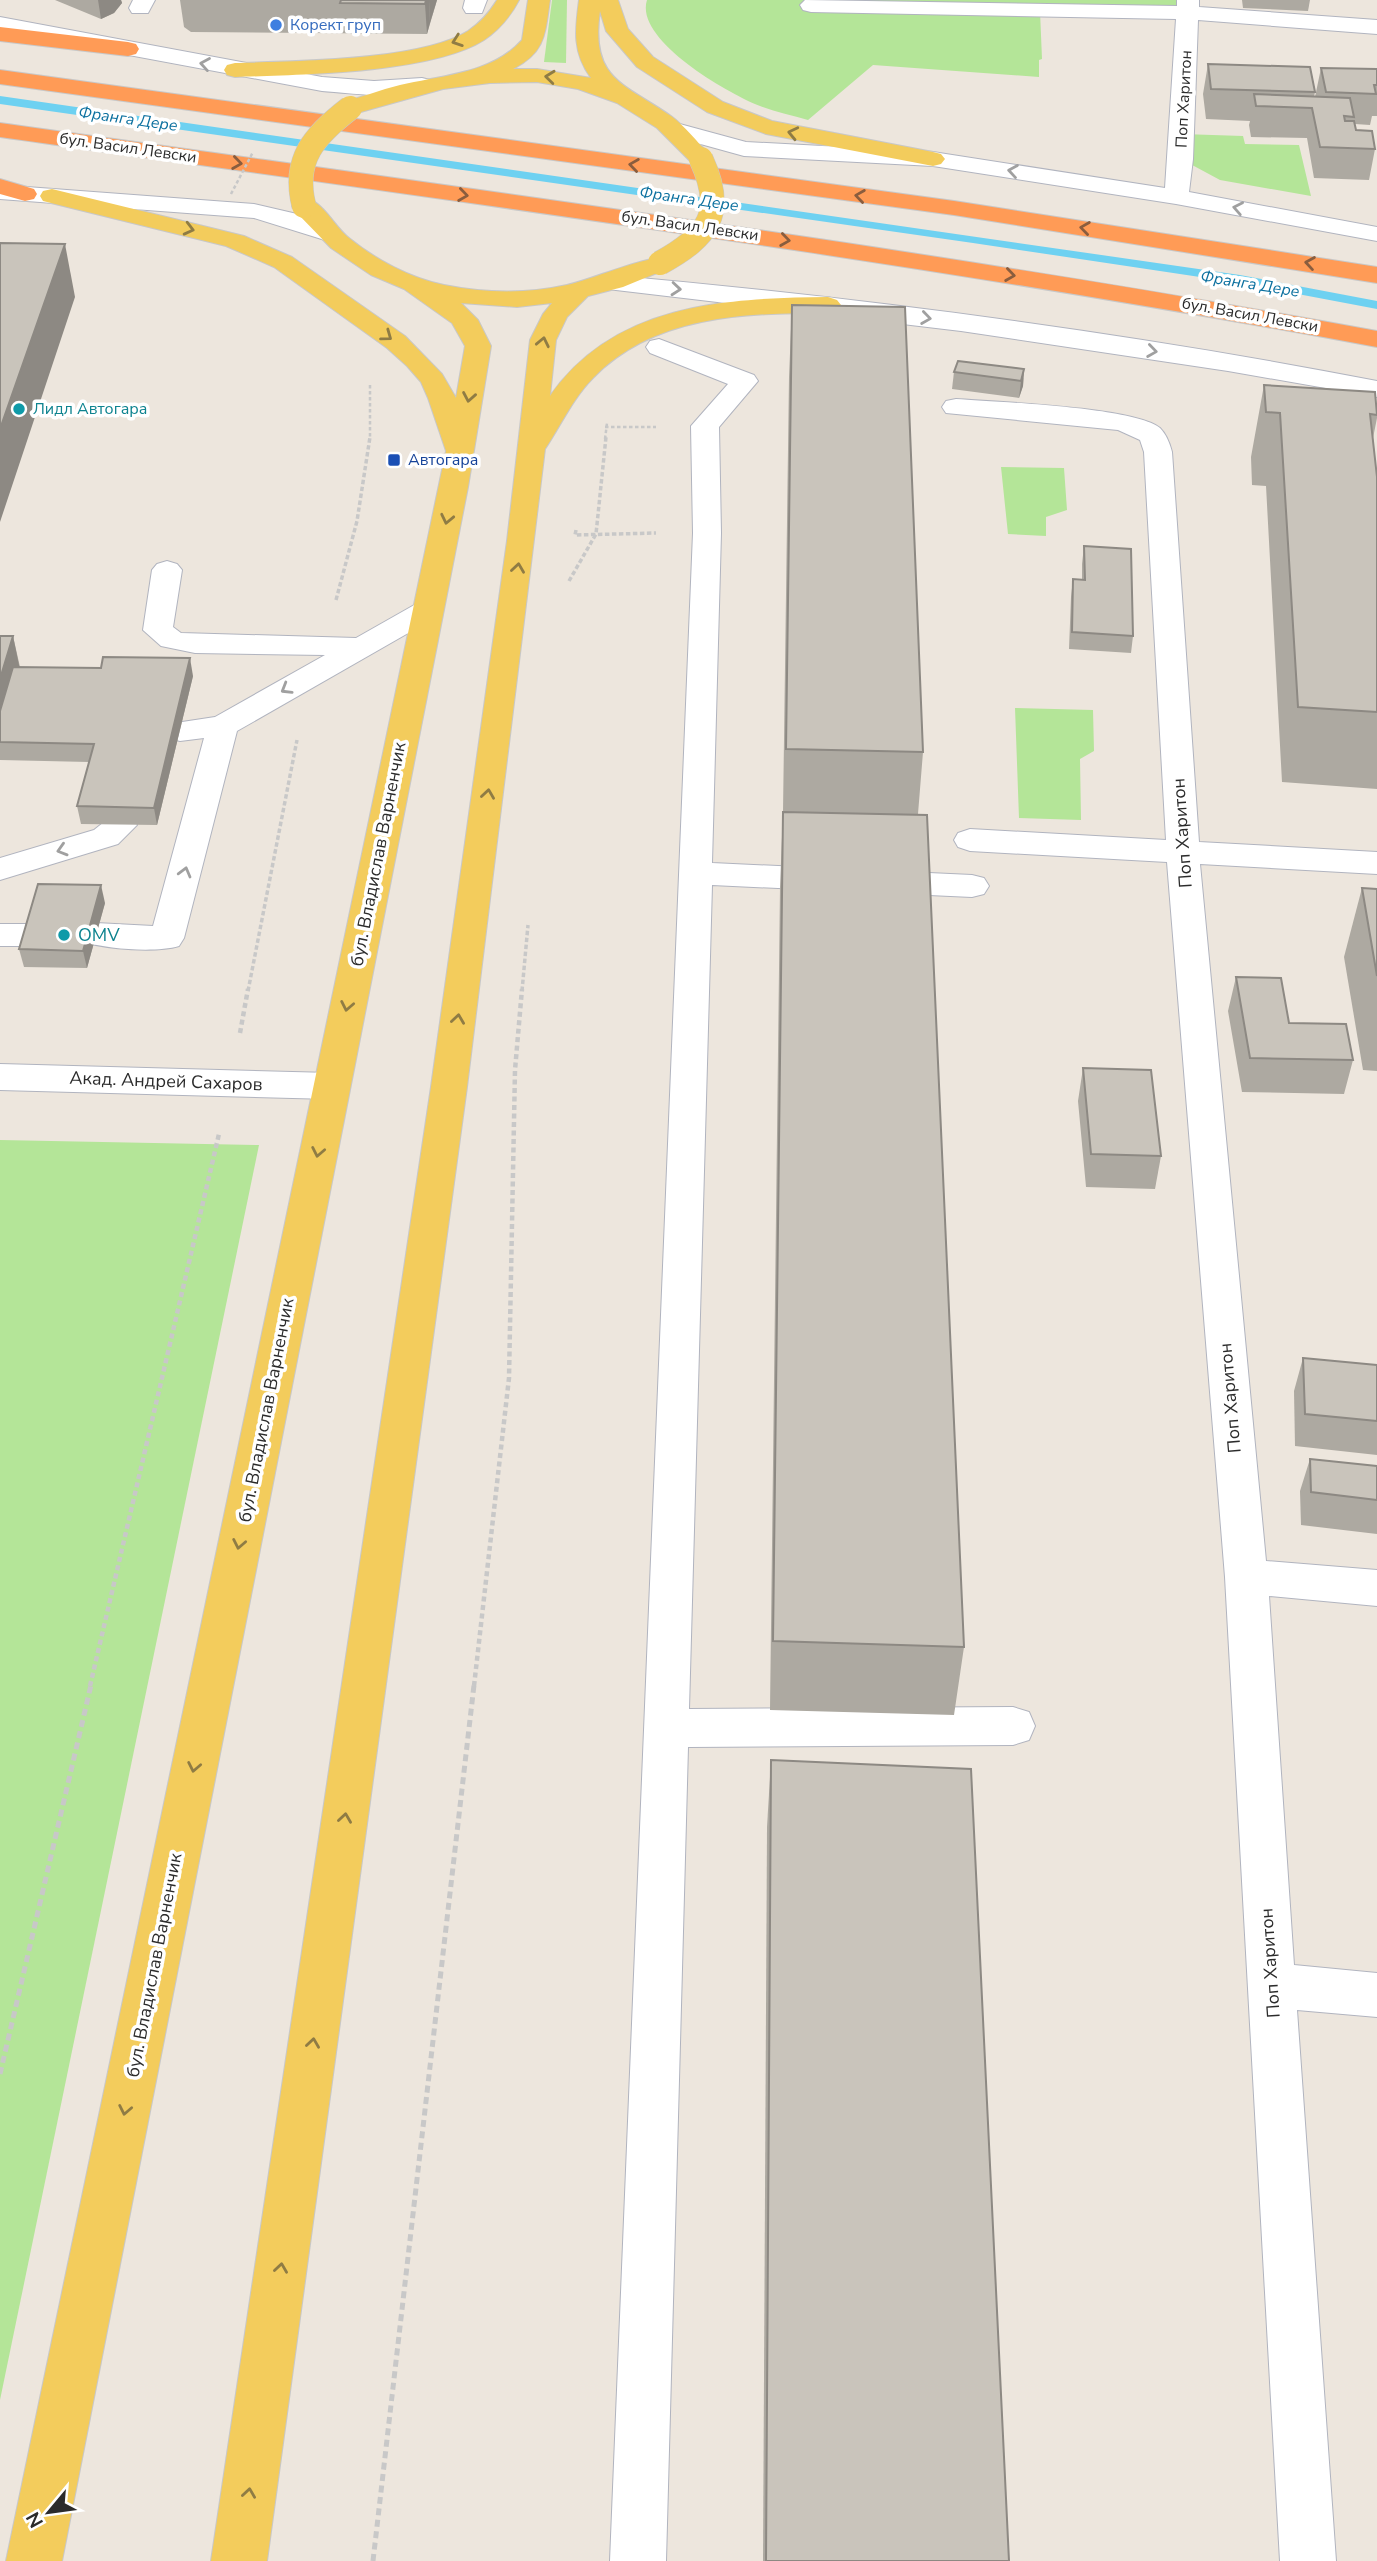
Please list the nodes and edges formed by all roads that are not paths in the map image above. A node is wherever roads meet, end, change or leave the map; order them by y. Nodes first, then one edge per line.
1 (508, 0) edge
2 (540, 0) edge
3 (590, 0) edge
4 (607, 0) edge
5 (811, 5) dead end
6 (1188, 7) edge
7 (0, 24) edge
8 (1377, 27) edge
9 (0, 34) edge
10 (128, 49) junction
11 (235, 69) junction
12 (478, 75) junction
13 (0, 77) edge
14 (422, 85) junction
15 (616, 93) junction
16 (0, 130) edge
17 (676, 130) junction
18 (933, 159) junction
19 (0, 186) edge
20 (0, 192) edge
21 (25, 194) junction
22 (52, 196) junction
23 (1176, 197) junction
24 (328, 234) junction
25 (1377, 234) edge
26 (1377, 275) edge
27 (415, 287) junction
28 (594, 287) junction
29 (828, 305) junction
30 (1377, 339) edge
31 (659, 347) road end
32 (1377, 389) edge
33 (956, 407) dead end
34 (530, 450) junction
35 (460, 452) junction
36 (167, 570) dead end
37 (427, 610) junction
38 (363, 648) junction
39 (223, 726) junction
40 (180, 731) dead end
41 (121, 825) edge
42 (970, 840) dead end
43 (1183, 854) junction
44 (1377, 863) edge
45 (0, 869) edge
46 (695, 873) junction
47 (972, 886) dead end
48 (96, 934) dead end
49 (0, 1077) edge
50 (331, 1086) junction
51 (1246, 1577) junction
52 (1377, 1588) edge
53 (1013, 1726) dead end
54 (666, 1728) junction
55 (1271, 1986) junction
56 (1377, 1995) edge
57 (34, 2561) edge
58 (239, 2561) edge
59 (638, 2561) edge
60 (1308, 2561) edge

1 -> 11 main road
2 - 12 main road
3 - 15 main road
18 -> 4 main road
5 - 6 street
6 - 8 street
6 - 23 street, Поп Харитон
7 - 10 street
9 - 10 highway
11 -> 10 street
11 - 14 street
12 - 14 main road
15 -> 12 main road
26 -> 13 highway
14 - 24 main road, bridge
15 - 17 main road
16 -> 30 highway, бул. Васил Левски
17 - 18 street
17 - 28 main road, bridge
23 -> 18 street
19 - 21 highway
20 - 21 street
21 - 22 street
22 - 24 street
22 -> 35 main road
25 -> 23 street
24 - 27 main road
27 - 28 main road
27 -> 35 main road, бул. Владислав Варненчик
28 -> 29 street
34 -> 28 main road
29 -> 32 street
29 - 34 main road
31 - 46 street
33 - 43 street, Поп Харитон
58 -> 34 main road
35 -> 37 main road, бул. Владислав Варненчик
36 - 38 street
37 - 38 street
37 -> 50 main road, бул. Владислав Варненчик
38 -> 39 street
39 - 40 street
48 -> 39 street
41 -> 45 street
42 - 43 street
43 - 44 street
43 - 51 street, Поп Харитон
46 - 47 street
46 - 54 street
49 - 50 street, Акад. Андрей Сахаров
50 -> 57 main road, бул. Владислав Варненчик
51 - 52 street
51 - 55 street, Поп Харитон
53 - 54 street
54 - 59 street
55 - 56 street
55 - 60 street, Поп Харитон

